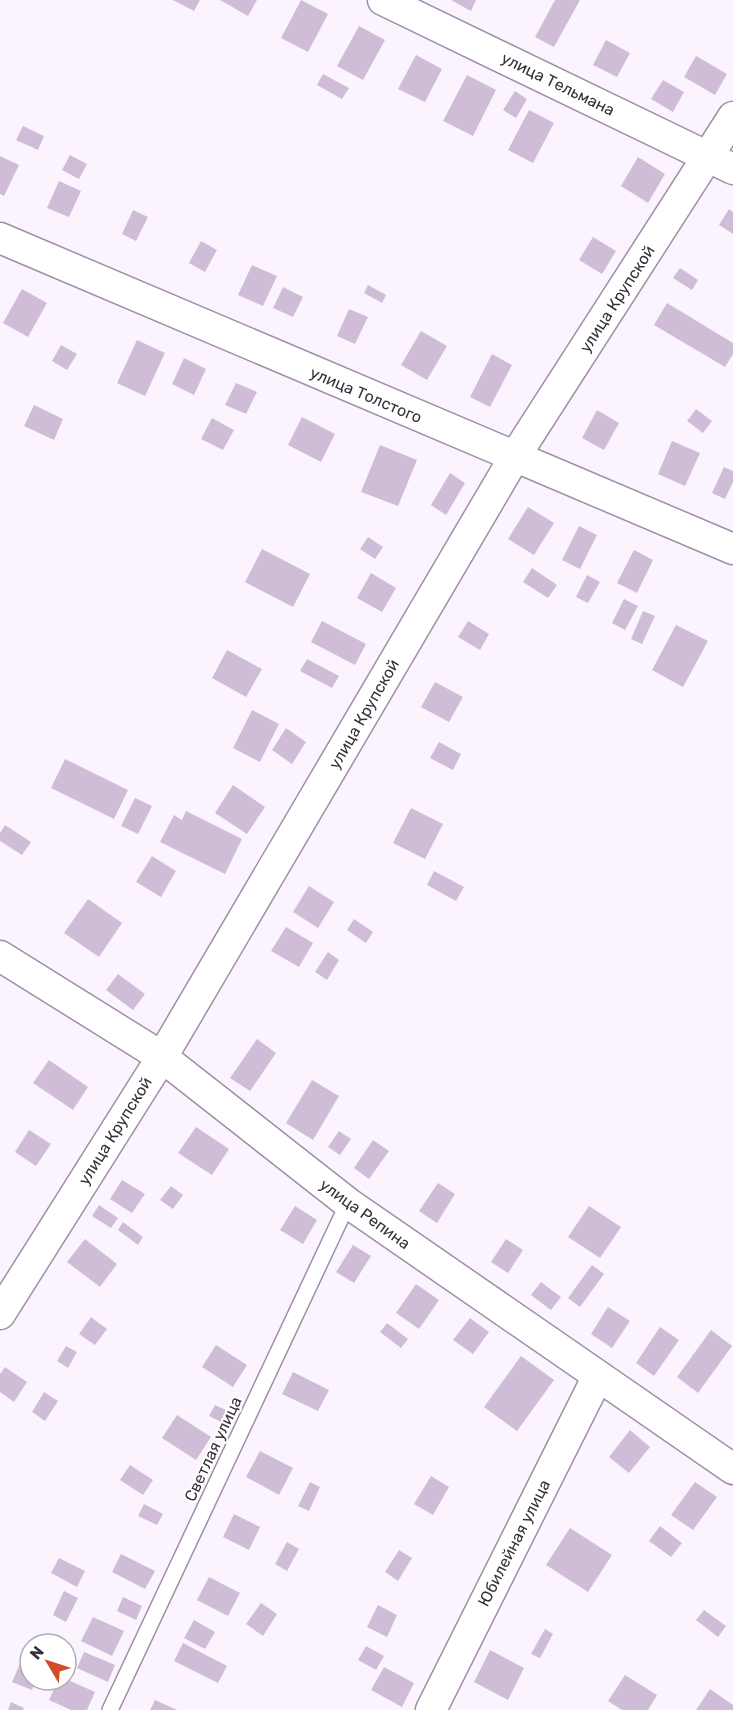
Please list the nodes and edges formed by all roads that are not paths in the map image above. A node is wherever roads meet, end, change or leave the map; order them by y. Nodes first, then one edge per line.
1 (383, 0) edge
2 (733, 117) edge
3 (721, 163) edge
4 (0, 238) edge
5 (514, 458) junction
6 (733, 549) edge
7 (0, 956) edge
8 (162, 1057) junction
9 (348, 1203) junction
10 (0, 1314) edge
11 (598, 1376) junction
12 (733, 1469) edge
13 (110, 1710) edge
14 (431, 1710) edge

1 - 3 street, улица Тельмана
2 - 3 street, улица Крупской
3 - 5 street, улица Крупской
4 - 5 street, улица Толстого
5 - 6 street, улица Толстого
5 - 8 street, улица Крупской
7 - 8 street, улица Репина
8 - 9 street, улица Репина
8 - 10 street, улица Крупской
9 - 11 street, улица Репина
9 - 13 lane, Светлая улица
11 - 12 street, улица Репина
11 - 14 street, Юбилейная улица

